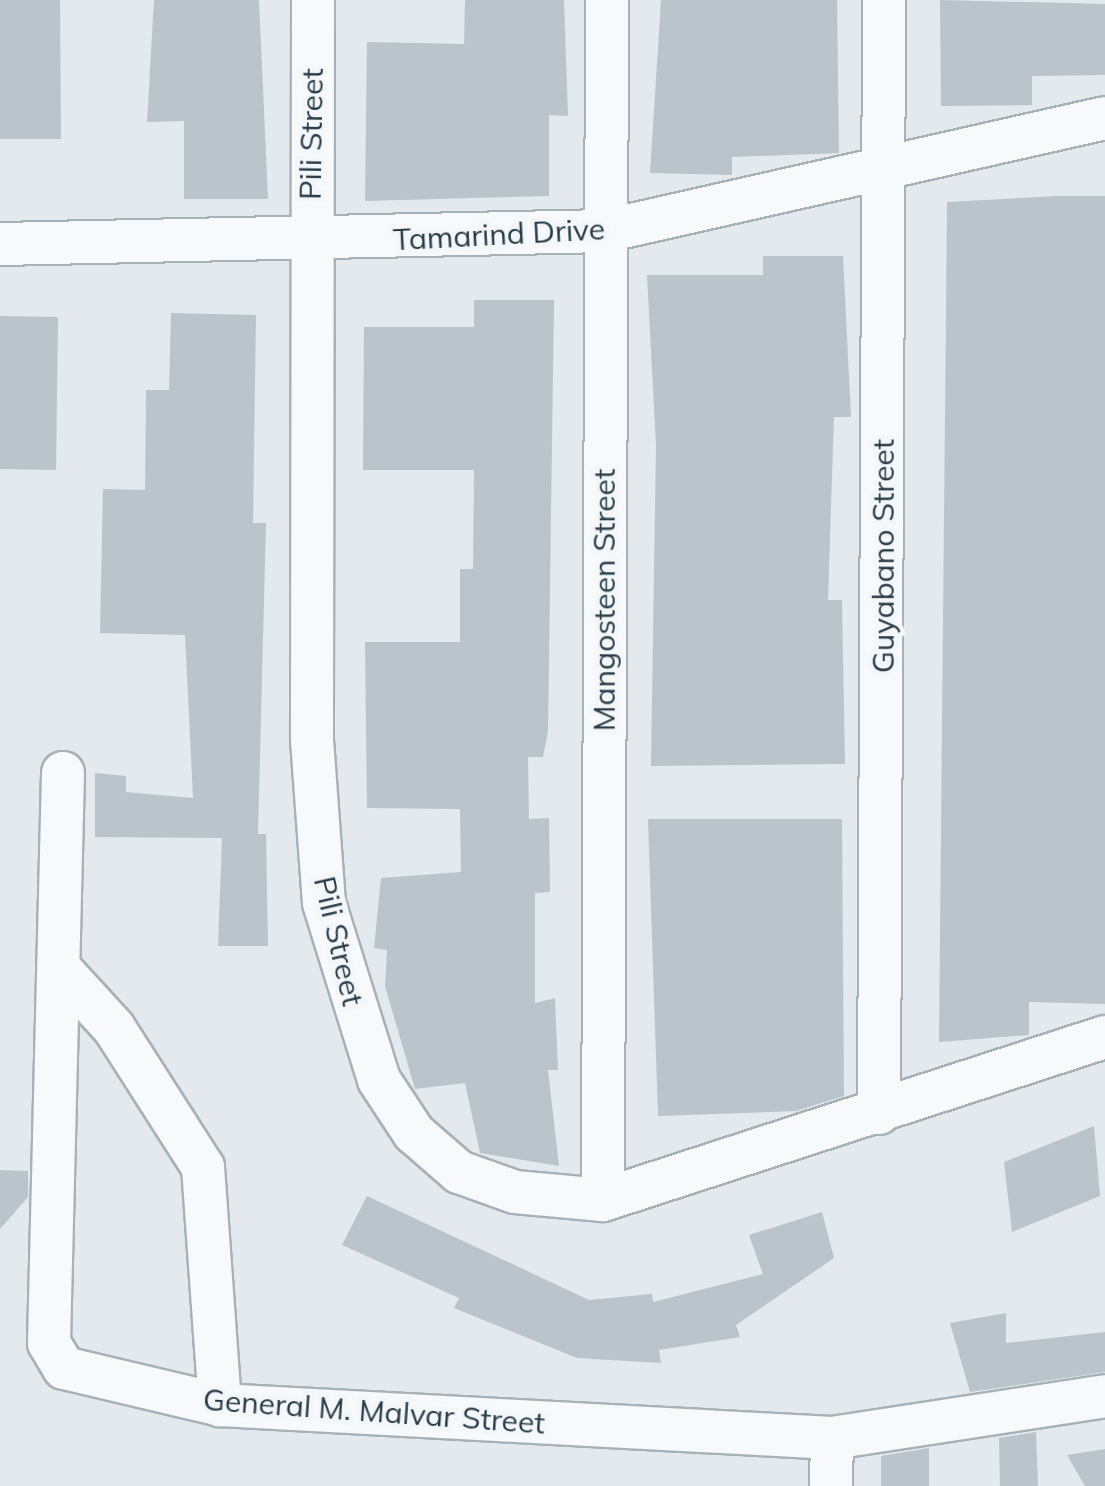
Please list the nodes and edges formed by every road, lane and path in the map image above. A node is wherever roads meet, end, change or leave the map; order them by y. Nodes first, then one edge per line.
1 (314, 0) edge
2 (607, 0) edge
3 (884, 0) edge
4 (1105, 118) edge
5 (886, 165) junction
6 (605, 232) junction
7 (309, 242) junction
8 (0, 244) edge
9 (63, 773) dead end
10 (60, 969) junction
11 (1105, 1038) edge
12 (880, 1113) junction
13 (603, 1200) junction
14 (1105, 1396) edge
15 (220, 1405) junction
16 (832, 1438) junction
17 (831, 1486) edge

1 - 7 street, Pili Street
2 - 6 street, Mangosteen Street
3 - 5 street, Guyabano Street
4 - 5 street, Tamarind Drive
5 - 6 street, Tamarind Drive
5 - 12 street, Guyabano Street
6 - 7 street, Tamarind Drive
6 - 13 street, Mangosteen Street
7 - 8 street, Tamarind Drive
7 - 13 street, Pili Street
9 - 10 street, General M. Malvar Street
10 - 15 street
10 - 15 street, General M. Malvar Street
11 - 12 street, Pili Street
12 - 13 street, Pili Street
14 - 16 street, General M. Malvar Street
15 - 16 street, General M. Malvar Street
16 - 17 street

